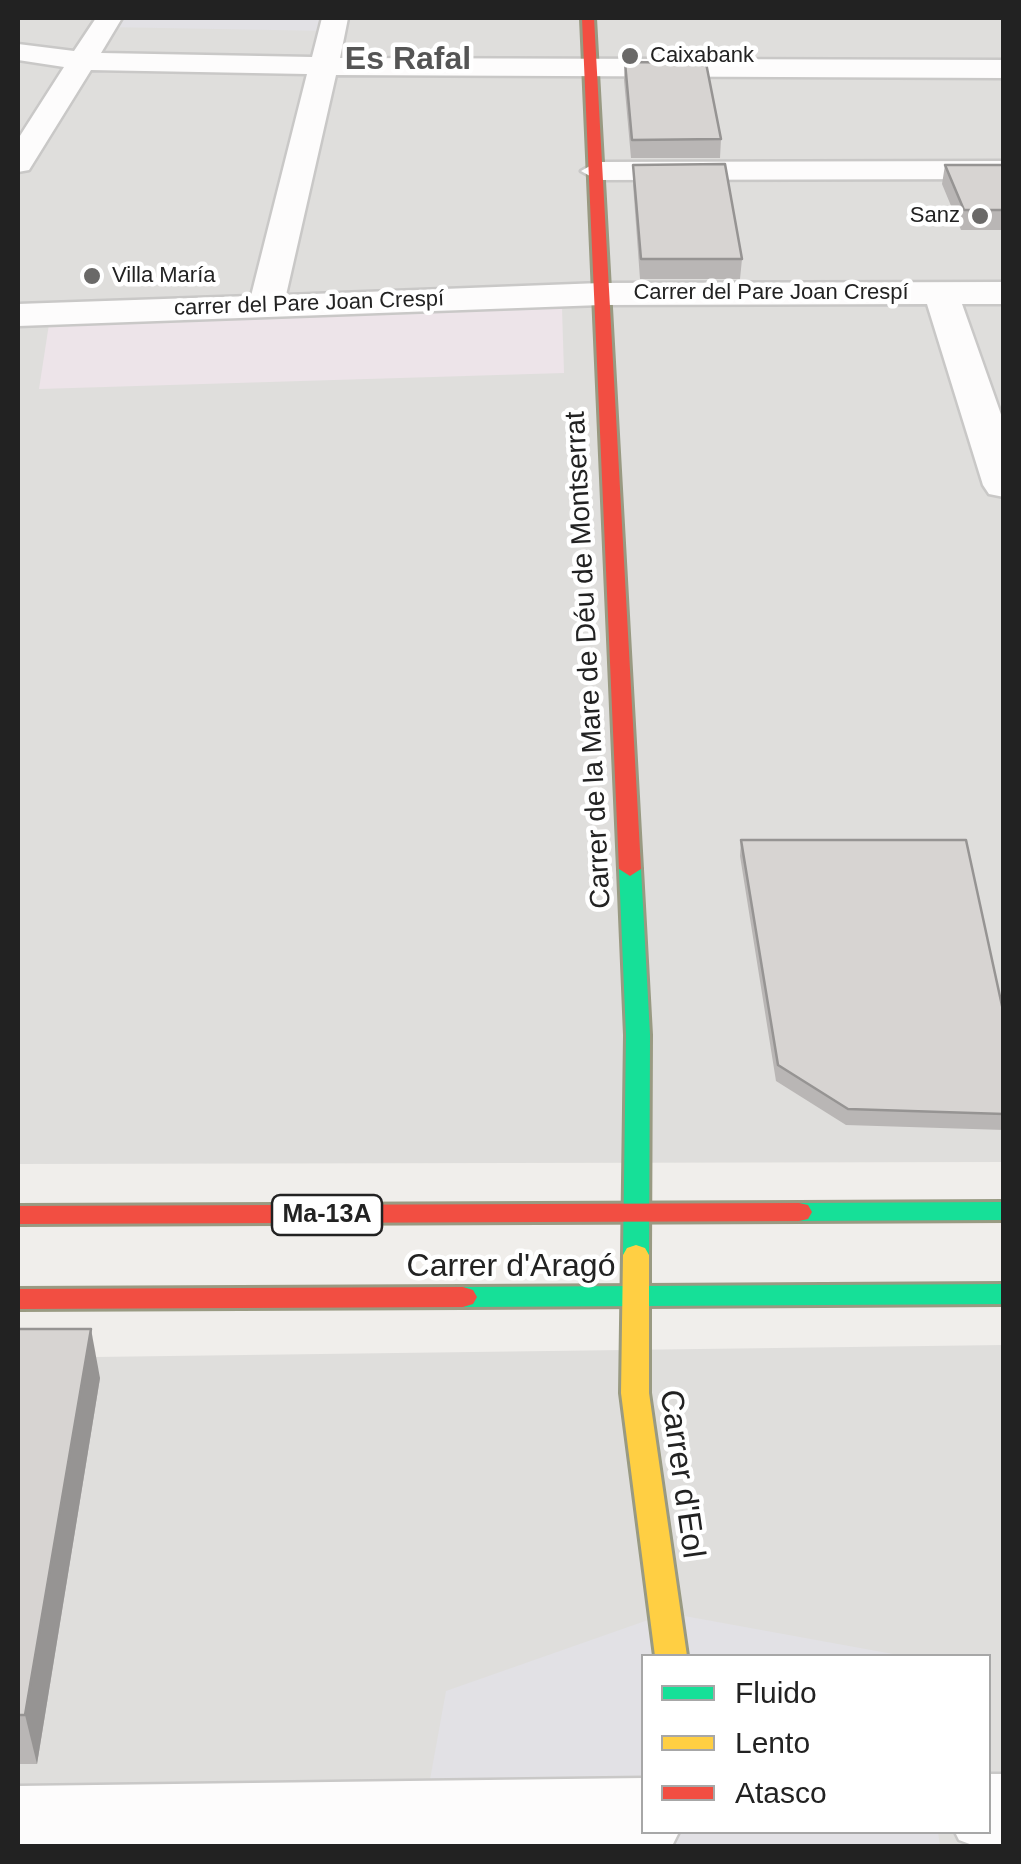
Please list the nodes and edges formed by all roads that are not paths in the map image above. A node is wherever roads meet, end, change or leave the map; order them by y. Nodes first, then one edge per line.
1 (109, 18) edge
2 (334, 18) edge
3 (588, 18) edge
4 (18, 52) edge
5 (83, 61) junction
6 (324, 66) junction
7 (590, 69) junction
8 (1004, 69) edge
9 (18, 163) edge
10 (596, 170) junction
11 (1004, 170) edge
12 (941, 293) junction
13 (1004, 293) edge
14 (601, 294) junction
15 (266, 306) junction
16 (18, 315) edge
17 (1004, 484) edge
18 (1004, 1211) edge
19 (638, 1215) junction
20 (18, 1216) edge
21 (1004, 1294) edge
22 (18, 1299) edge
23 (636, 1299) junction
24 (671, 1654) edge
25 (641, 1817) edge
26 (18, 1824) edge

1 - 5 street
2 - 6 street
3 - 7 street, Carrer de la Mare de Déu de Montserrat
4 - 5 street
5 - 6 street
5 - 9 street
6 - 7 street
6 - 15 street
7 - 8 street
7 - 10 street, Carrer de la Mare de Déu de Montserrat
10 - 11 street
10 - 14 street, Carrer de la Mare de Déu de Montserrat
12 - 13 street, Carrer del Pare Joan Crespí
12 - 14 street, Carrer del Pare Joan Crespí
12 - 17 street
14 - 15 street, carrer del Pare Joan Crespí
14 - 19 street, Carrer de la Mare de Déu de Montserrat
15 - 16 street, carrer del Pare Joan Crespí
18 - 19 street, Carrer d'Aragó / Ma-13A
19 - 20 street, Carrer d'Aragó / Ma-13A
19 - 23 street, Carrer de la Mare de Déu de Montserrat
21 - 23 street, Carrer d'Aragó
22 - 23 street, Carrer d'Aragó
23 - 24 street, Carrer d'Eol
25 - 26 street

